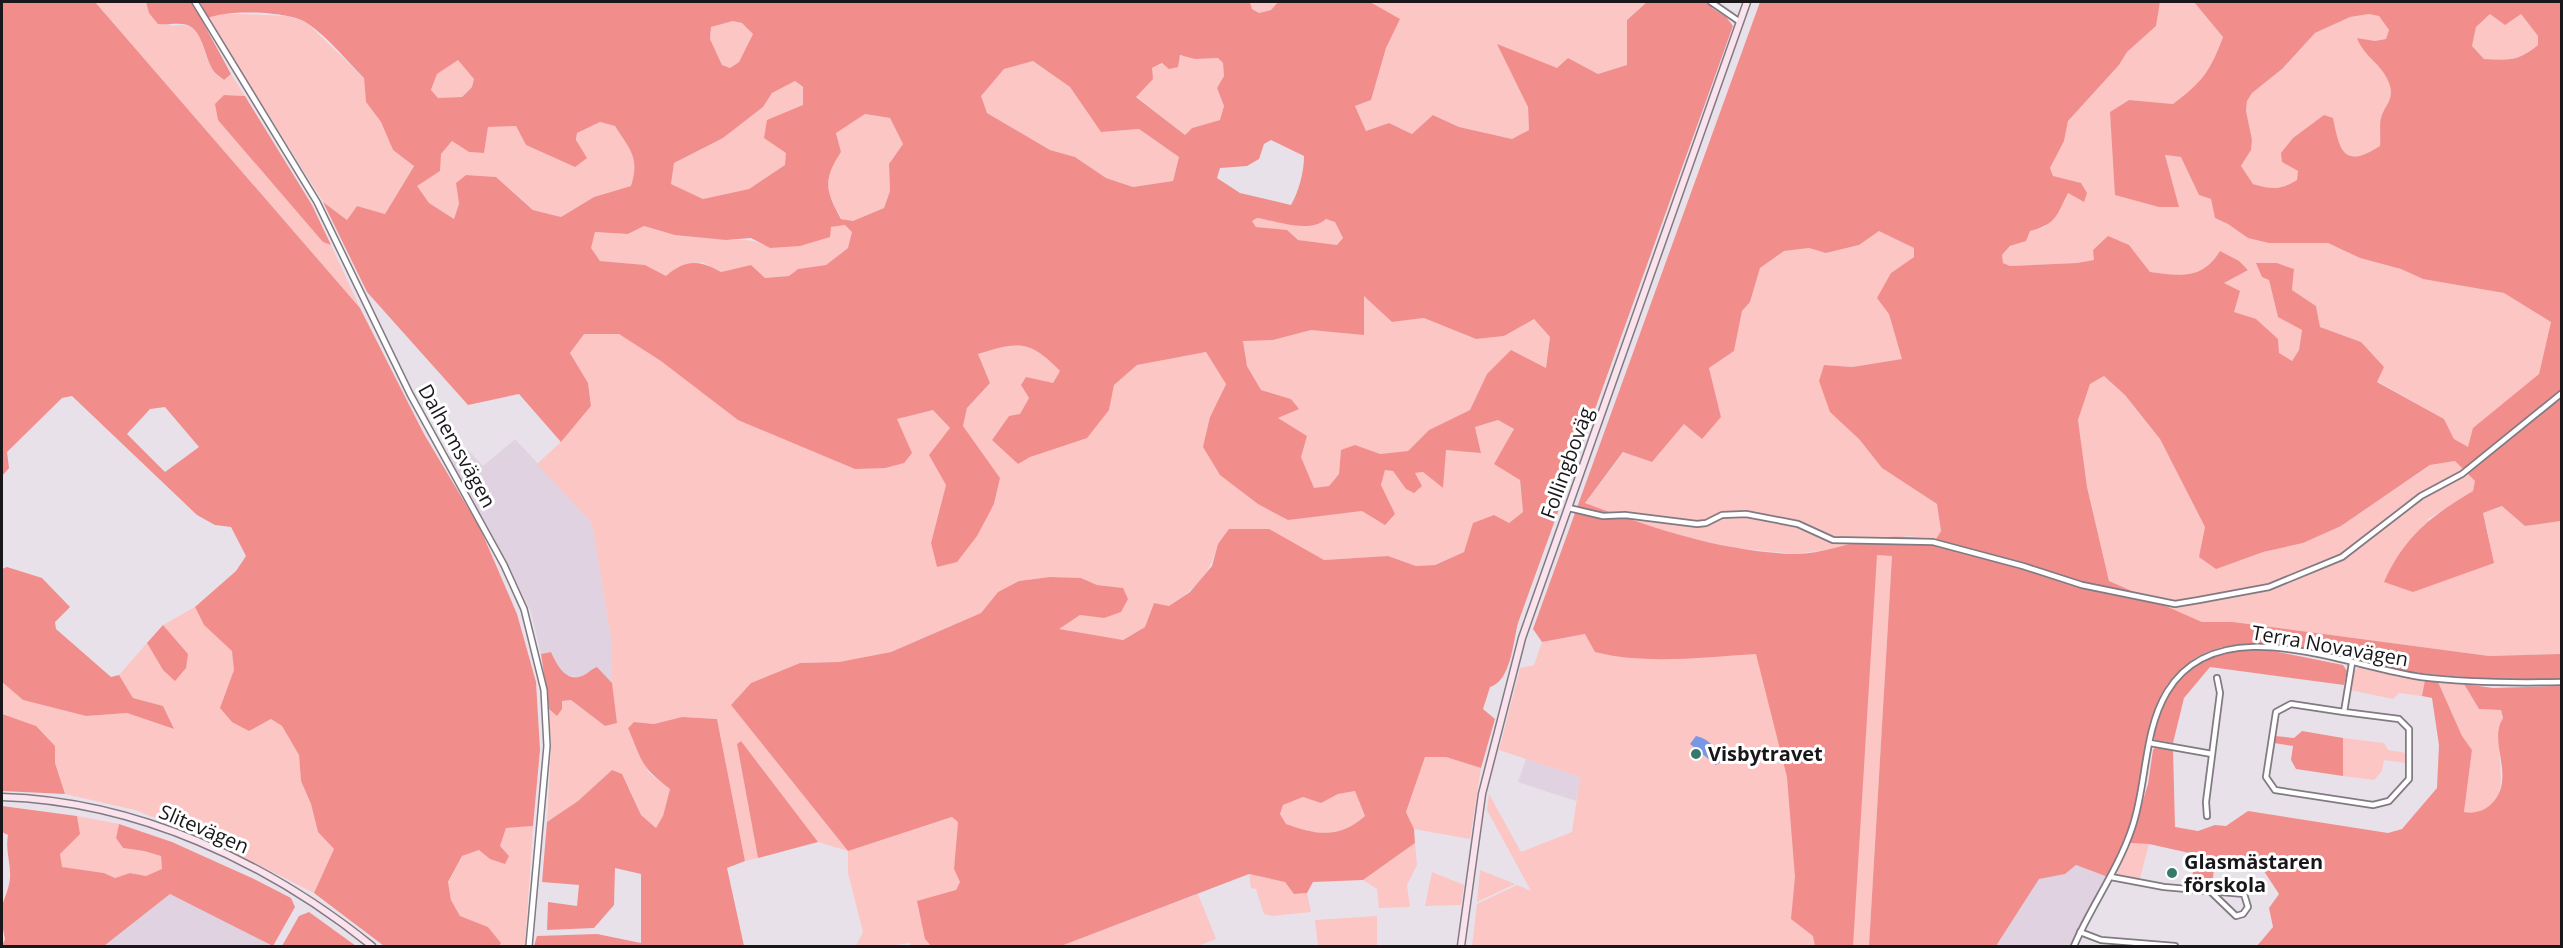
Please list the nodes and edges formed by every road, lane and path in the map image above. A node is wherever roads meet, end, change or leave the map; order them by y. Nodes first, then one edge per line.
1 (195, 2) edge
2 (1711, 2) edge
3 (1747, 2) edge
4 (1740, 22) junction
5 (2562, 393) edge
6 (1569, 508) junction
7 (2352, 663) junction
8 (2217, 678) dead end
9 (2562, 682) edge
10 (2344, 712) junction
11 (2150, 744) junction
12 (2212, 754) junction
13 (2, 797) edge
14 (2207, 816) dead end
15 (2111, 877) junction
16 (2210, 891) junction
17 (2080, 932) junction
18 (2113, 944) edge
19 (372, 946) edge
20 (529, 946) edge
21 (1461, 946) edge
22 (2074, 946) edge
23 (2175, 946) edge

1 - 20 street, Dalhemsvägen
2 - 4 street
3 - 4 main road, Follingboväg
4 - 6 main road, Follingboväg
5 - 6 street
6 - 21 main road, Follingboväg
7 - 9 street, Terra Novavägen
7 - 10 street
7 - 11 street, Terra Novavägen
8 - 12 street
10 - 10 street
11 - 12 street
11 - 15 street, Terra Novavägen
12 - 14 street
13 - 19 main road, Slitevägen
15 - 16 street
15 - 17 street, Terra Novavägen
16 - 16 street
17 - 18 street
17 - 22 street, Terra Novavägen
18 - 23 street

